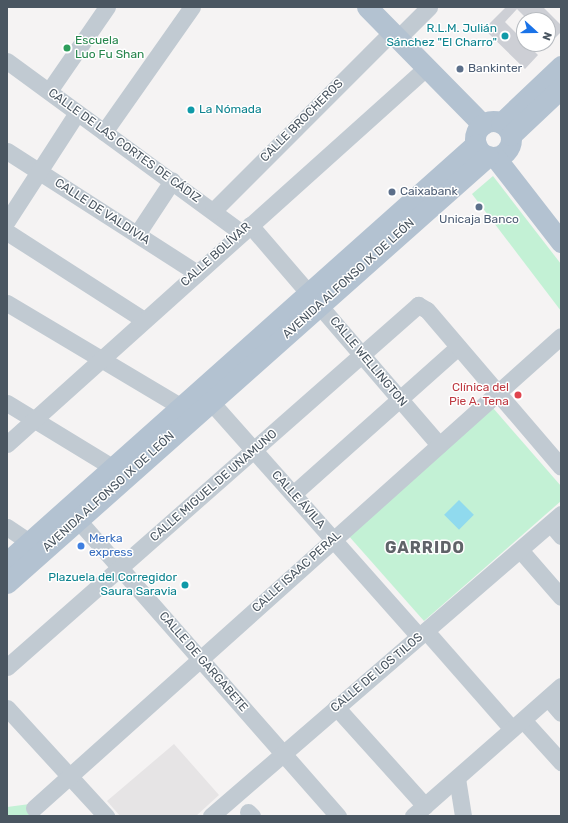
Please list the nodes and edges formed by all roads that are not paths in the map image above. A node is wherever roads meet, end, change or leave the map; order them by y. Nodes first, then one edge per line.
1 (107, 7) edge
2 (192, 7) edge
3 (367, 7) edge
4 (429, 7) edge
5 (395, 35) junction
6 (7, 61) edge
7 (561, 66) edge
8 (426, 67) junction
9 (561, 88) edge
10 (49, 91) junction
11 (77, 113) junction
12 (104, 132) junction
13 (495, 141) junction
14 (7, 151) edge
15 (39, 172) junction
16 (172, 181) junction
17 (213, 211) junction
18 (561, 219) edge
19 (7, 221) edge
20 (246, 228) junction
21 (7, 232) edge
22 (137, 234) junction
23 (561, 242) edge
24 (197, 273) junction
25 (315, 298) junction
26 (7, 303) edge
27 (144, 320) junction
28 (561, 336) edge
29 (458, 348) junction
30 (362, 354) junction
31 (101, 359) junction
32 (498, 392) junction
33 (205, 396) junction
34 (400, 398) junction
35 (7, 403) edge
36 (180, 406) junction
37 (34, 419) junction
38 (7, 444) edge
39 (439, 444) junction
40 (254, 450) junction
41 (561, 466) edge
42 (112, 468) junction
43 (293, 494) junction
44 (72, 514) junction
45 (558, 525) edge
46 (7, 527) edge
47 (333, 539) junction
48 (29, 542) junction
49 (521, 551) junction
50 (7, 562) edge
51 (120, 568) junction
52 (7, 583) edge
53 (561, 597) edge
54 (422, 633) junction
55 (200, 659) junction
56 (7, 667) edge
57 (561, 686) edge
58 (548, 698) junction
59 (336, 707) junction
60 (7, 708) edge
61 (561, 713) edge
62 (518, 725) junction
63 (284, 753) junction
64 (561, 762) edge
65 (67, 777) junction
66 (457, 778) junction
67 (34, 808) dead end
68 (419, 811) edge
69 (106, 816) edge
70 (212, 816) edge
71 (338, 816) edge
72 (463, 816) edge

1 - 10 street
2 - 12 street
3 - 5 main road
4 - 5 street, CALLE BROCHEROS
5 - 8 main road
5 - 17 street, CALLE BROCHEROS
6 - 10 street, CALLE DE LAS CORTES DE CÁDIZ
7 - 13 main road, AVENIDA ALFONSO IX DE LEÓN
8 - 13 main road
8 - 20 street, CALLE BOLÍVAR
9 - 13 main road, AVENIDA ALFONSO IX DE LEÓN
10 - 11 street, CALLE DE LAS CORTES DE CÁDIZ
11 - 12 street, CALLE DE LAS CORTES DE CÁDIZ
11 - 15 street
12 - 16 street, CALLE DE LAS CORTES DE CÁDIZ
13 - 18 main road
13 - 23 main road
13 - 25 main road, AVENIDA ALFONSO IX DE LEÓN
14 - 15 street, CALLE DE VALDIVIA
15 - 19 street
15 - 22 street, CALLE DE VALDIVIA
16 - 17 street, CALLE DE LAS CORTES DE CÁDIZ
16 - 22 street
17 - 20 street, CALLE DE LAS CORTES DE CÁDIZ
20 - 24 street, CALLE BOLÍVAR
20 - 25 street, CALLE WELLINGTON
21 - 27 street
22 - 24 street, CALLE DE VALDIVIA
24 - 27 street, CALLE BOLÍVAR
25 - 30 street, CALLE WELLINGTON
25 - 33 main road, AVENIDA ALFONSO IX DE LEÓN
26 - 31 street
27 - 31 street, CALLE BOLÍVAR
28 - 32 street, CALLE ISAAC PERAL
29 - 30 street, CALLE MIGUEL DE UNAMUNO
29 - 32 street
29 - 34 street
30 - 34 street, CALLE WELLINGTON
30 - 40 street, CALLE MIGUEL DE UNAMUNO
31 - 36 street
31 - 37 street, CALLE BOLÍVAR
32 - 39 street, CALLE ISAAC PERAL
32 - 41 street
33 - 36 main road, AVENIDA ALFONSO IX DE LEÓN
33 - 40 street, CALLE ÁVILA
33 - 44 main road, AVENIDA ALFONSO IX DE LEÓN
34 - 39 street, CALLE WELLINGTON
34 - 43 street
35 - 37 street
36 - 42 main road, AVENIDA ALFONSO IX DE LEÓN
37 - 38 street, CALLE BOLÍVAR
37 - 42 street
39 - 47 street, CALLE ISAAC PERAL
40 - 43 street, CALLE ÁVILA
40 - 51 street, CALLE MIGUEL DE UNAMUNO
42 - 44 main road, AVENIDA ALFONSO IX DE LEÓN
43 - 47 street, CALLE ÁVILA
44 - 48 main road, AVENIDA ALFONSO IX DE LEÓN
44 - 51 street, CALLE DE GARGABETE
44 - 52 main road, AVENIDA ALFONSO IX DE LEÓN
45 - 49 street, CALLE DE LOS TILOS
46 - 48 street
47 - 54 street, CALLE ÁVILA
47 - 55 street, CALLE ISAAC PERAL
48 - 50 main road, AVENIDA ALFONSO IX DE LEÓN
49 - 53 street
49 - 54 street, CALLE DE LOS TILOS
51 - 55 street, CALLE DE GARGABETE
51 - 56 street, CALLE MIGUEL DE UNAMUNO
54 - 59 street, CALLE DE LOS TILOS
54 - 62 street, CALLE ÁVILA
55 - 63 street, CALLE DE GARGABETE
55 - 65 street, CALLE ISAAC PERAL
57 - 58 street
58 - 61 street
58 - 62 street
59 - 63 street, CALLE DE LOS TILOS
59 - 68 street
60 - 65 street
62 - 64 street, CALLE ÁVILA
62 - 66 street
63 - 70 street, CALLE DE LOS TILOS
63 - 71 street, CALLE DE GARGABETE
65 - 67 street, CALLE ISAAC PERAL
65 - 69 street
66 - 68 street
66 - 72 street

